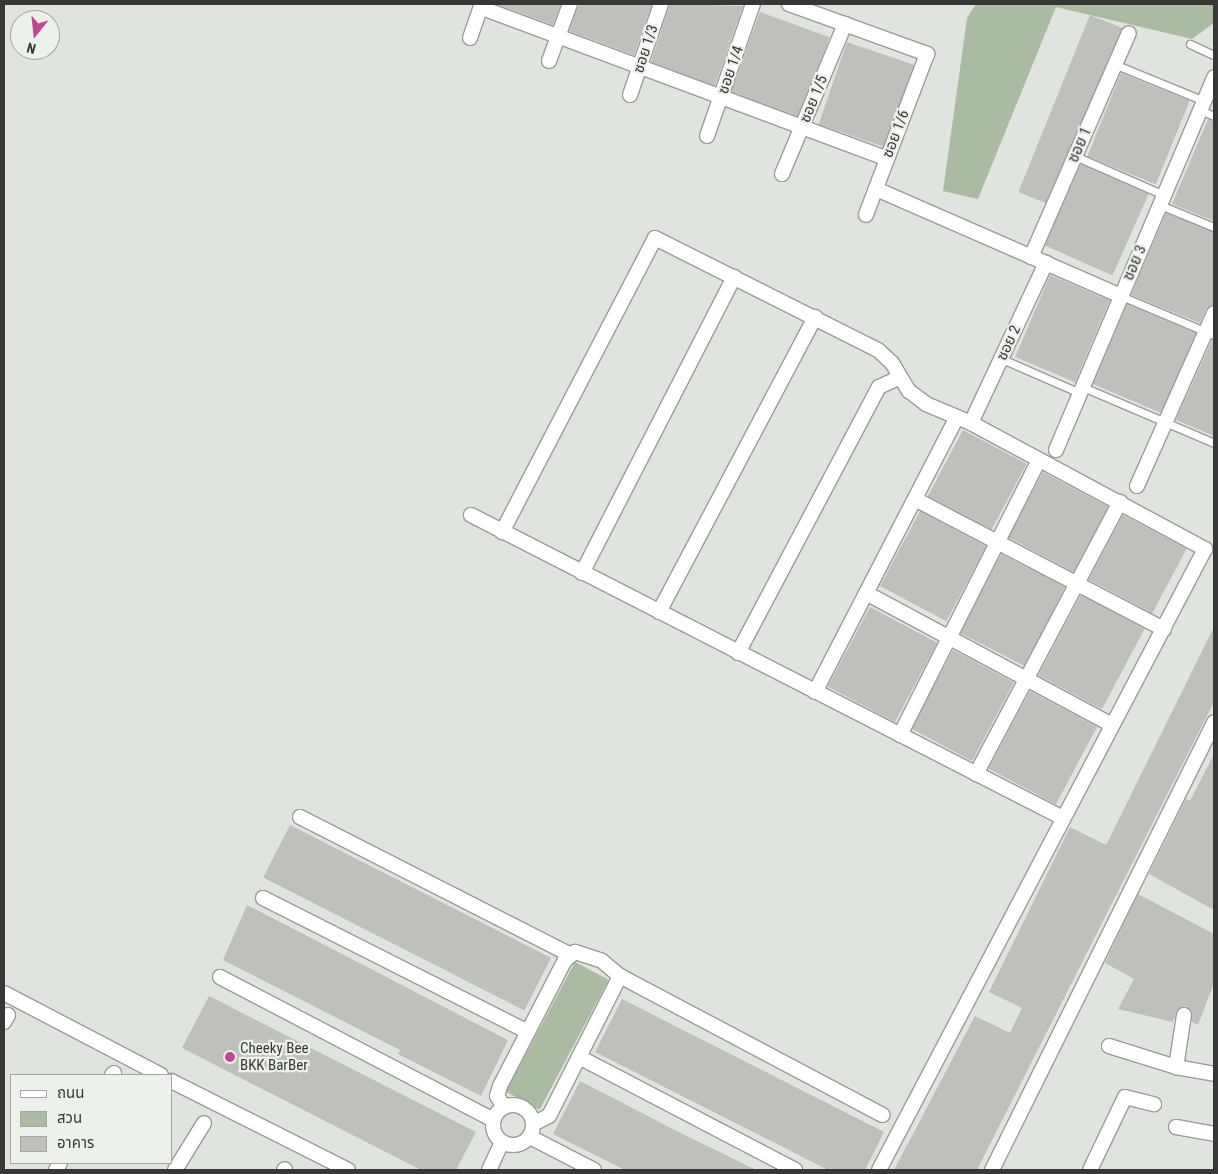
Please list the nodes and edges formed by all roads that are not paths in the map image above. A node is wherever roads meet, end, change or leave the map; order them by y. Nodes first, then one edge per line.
1 (570, 4) edge
2 (661, 4) edge
3 (753, 4) edge
4 (789, 4) edge
5 (482, 6) edge
6 (845, 24) junction
7 (1128, 33) dead end
8 (558, 36) junction
9 (470, 38) dead end
10 (1190, 44) dead end
11 (1214, 55) edge
12 (549, 61) dead end
13 (1114, 64) junction
14 (640, 67) junction
15 (1214, 76) edge
16 (630, 95) dead end
17 (722, 97) junction
18 (1202, 106) junction
19 (1214, 116) edge
20 (803, 128) junction
21 (707, 136) dead end
22 (1075, 156) junction
23 (887, 159) junction
24 (782, 174) dead end
25 (876, 189) junction
26 (1162, 200) junction
27 (866, 215) dead end
28 (1214, 227) edge
29 (1031, 257) junction
30 (1046, 263) junction
31 (734, 277) junction
32 (1121, 296) junction
33 (1214, 313) edge
34 (815, 317) junction
35 (1210, 333) edge
36 (1002, 359) junction
37 (900, 377) junction
38 (1082, 390) junction
39 (957, 417) junction
40 (971, 423) junction
41 (1165, 423) junction
42 (1214, 443) edge
43 (1056, 450) dead end
44 (1039, 460) junction
45 (1137, 486) dead end
46 (915, 499) junction
47 (1120, 502) junction
48 (471, 515) dead end
49 (502, 532) junction
50 (998, 542) junction
51 (582, 573) junction
52 (1077, 584) junction
53 (866, 593) junction
54 (659, 612) junction
55 (1164, 629) junction
56 (949, 638) junction
57 (738, 652) junction
58 (1026, 679) junction
59 (815, 692) junction
60 (1214, 722) edge
61 (1112, 725) junction
62 (900, 735) junction
63 (976, 774) junction
64 (300, 817) dead end
65 (1063, 818) junction
66 (263, 898) dead end
67 (572, 955) junction
68 (620, 976) junction
69 (220, 977) dead end
70 (4, 993) edge
71 (1184, 1016) dead end
72 (528, 1032) junction
73 (1109, 1046) dead end
74 (579, 1056) junction
75 (1176, 1067) junction
76 (159, 1074) edge
77 (1214, 1074) edge
78 (172, 1082) edge
79 (1154, 1104) dead end
80 (504, 1107) junction
81 (883, 1115) dead end
82 (493, 1120) junction
83 (204, 1123) dead end
84 (1176, 1127) dead end
85 (531, 1130) junction
86 (1214, 1134) edge
87 (502, 1142) junction
88 (175, 1170) edge
89 (348, 1170) edge
90 (489, 1170) edge
91 (594, 1170) edge
92 (795, 1170) edge
93 (879, 1170) edge
94 (992, 1170) edge
95 (1090, 1170) edge

1 - 8 street
2 - 14 street, ซอย 1/3
3 - 17 street, ซอย 1/4
4 - 6 street
5 - 8 street
5 - 9 street
6 - 20 street, ซอย 1/5
6 - 23 street, ซอย 1/6
7 - 13 street, ซอย 1
8 - 12 street
8 - 14 street
10 - 11 lane
13 - 18 lane
13 - 22 street, ซอย 1
14 - 16 street, ซอย 1/3
14 - 17 street
15 - 18 street, ซอย 3
17 - 20 street
17 - 21 street, ซอย 1/4
18 - 19 lane
18 - 26 street, ซอย 3
20 - 23 street
20 - 24 street, ซอย 1/5
22 - 26 lane
22 - 29 street, ซอย 1
23 - 25 street, ซอย 1/6
25 - 27 street, ซอย 1/6
25 - 29 street
26 - 28 lane
26 - 32 street, ซอย 3
29 - 30 street
30 - 32 street
30 - 36 street, ซอย 2
31 - 34 street
31 - 49 street
31 - 51 street
32 - 35 lane
32 - 38 street, ซอย 3
33 - 35 street
34 - 37 street
34 - 54 street
35 - 41 street
36 - 38 lane
36 - 40 street, ซอย 2
37 - 39 street
37 - 57 street
38 - 41 lane
38 - 43 street, ซอย 3
39 - 40 street
39 - 46 street
40 - 44 street
41 - 42 lane
41 - 45 street
44 - 47 street
44 - 50 street
46 - 50 street
46 - 53 street
47 - 52 street
47 - 55 street
48 - 49 street
49 - 51 street
50 - 52 street
50 - 56 street
51 - 54 street
52 - 55 street
52 - 58 street
53 - 56 street
53 - 59 street
54 - 57 street
55 - 61 street
56 - 58 street
56 - 62 street
57 - 59 street
58 - 61 street
58 - 63 street
59 - 62 street
60 - 94 street
61 - 65 street
62 - 63 street
63 - 65 street
64 - 67 street
65 - 93 street
66 - 72 street
67 - 68 street
67 - 72 street
68 - 74 street
68 - 81 street
69 - 82 street
70 - 76 street
71 - 75 street
72 - 80 street
73 - 75 street
74 - 85 street
74 - 92 street
75 - 77 street
78 - 89 street
79 - 95 street
80 - 82 street
80 - 85 street
82 - 87 street
83 - 88 street
84 - 86 street
85 - 87 street
85 - 91 street
87 - 90 street

